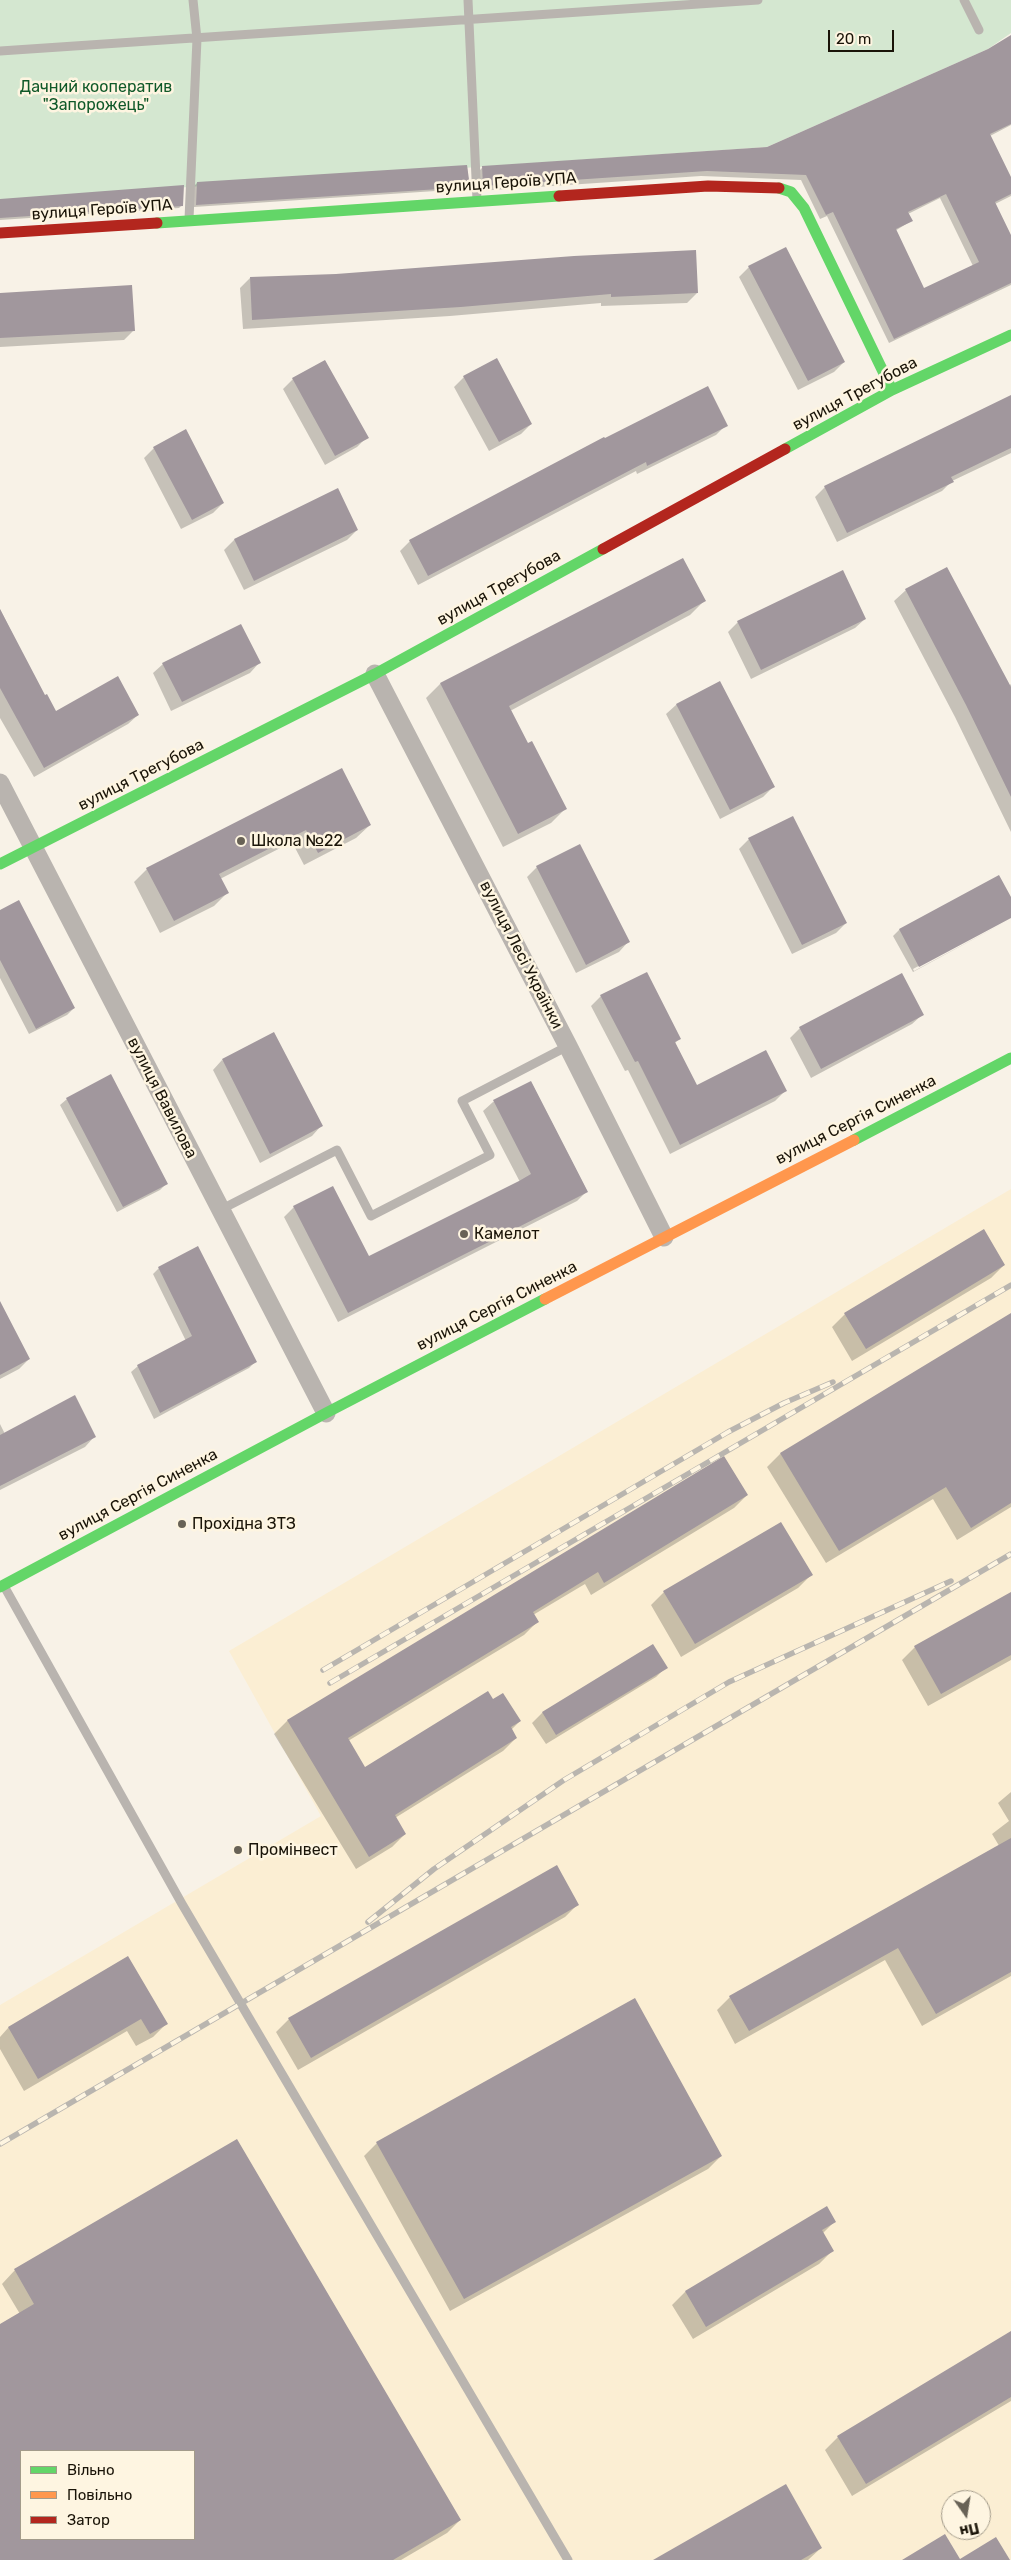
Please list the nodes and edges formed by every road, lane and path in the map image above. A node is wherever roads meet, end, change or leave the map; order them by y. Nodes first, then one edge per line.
1 (193, 0) edge
2 (468, 0) edge
3 (758, 0) edge
4 (964, 0) edge
5 (469, 21) junction
6 (979, 30) dead end
7 (197, 39) junction
8 (0, 51) edge
9 (477, 201) junction
10 (189, 220) junction
11 (0, 234) edge
12 (1011, 335) edge
13 (892, 390) junction
14 (375, 674) junction
15 (0, 783) edge
16 (33, 848) junction
17 (0, 864) edge
18 (568, 1046) junction
19 (1011, 1058) edge
20 (220, 1210) junction
21 (664, 1237) junction
22 (326, 1412) junction
23 (2, 1586) edge
24 (568, 2560) edge

1 - 7 lane
2 - 5 lane
3 - 5 lane
4 - 6 lane
5 - 7 lane
5 - 9 lane
7 - 8 lane
7 - 10 lane
9 - 10 street, вулиця Героїв УПА
9 - 13 street, вулиця Героїв УПА
10 - 11 street, вулиця Героїв УПА
12 - 13 street, вулиця Трегубова
13 - 14 street, вулиця Трегубова
14 - 16 street, вулиця Трегубова
14 - 18 street, вулиця Лесі Українки
15 - 16 street, вулиця Вавилова
16 - 17 street, вулиця Трегубова
16 - 20 street, вулиця Вавилова
18 - 20 lane
18 - 21 street, вулиця Лесі Українки
19 - 21 street, вулиця Сергія Синенка
20 - 22 street, вулиця Вавилова
21 - 22 street, вулиця Сергія Синенка
22 - 23 street, вулиця Сергія Синенка
23 - 24 lane

